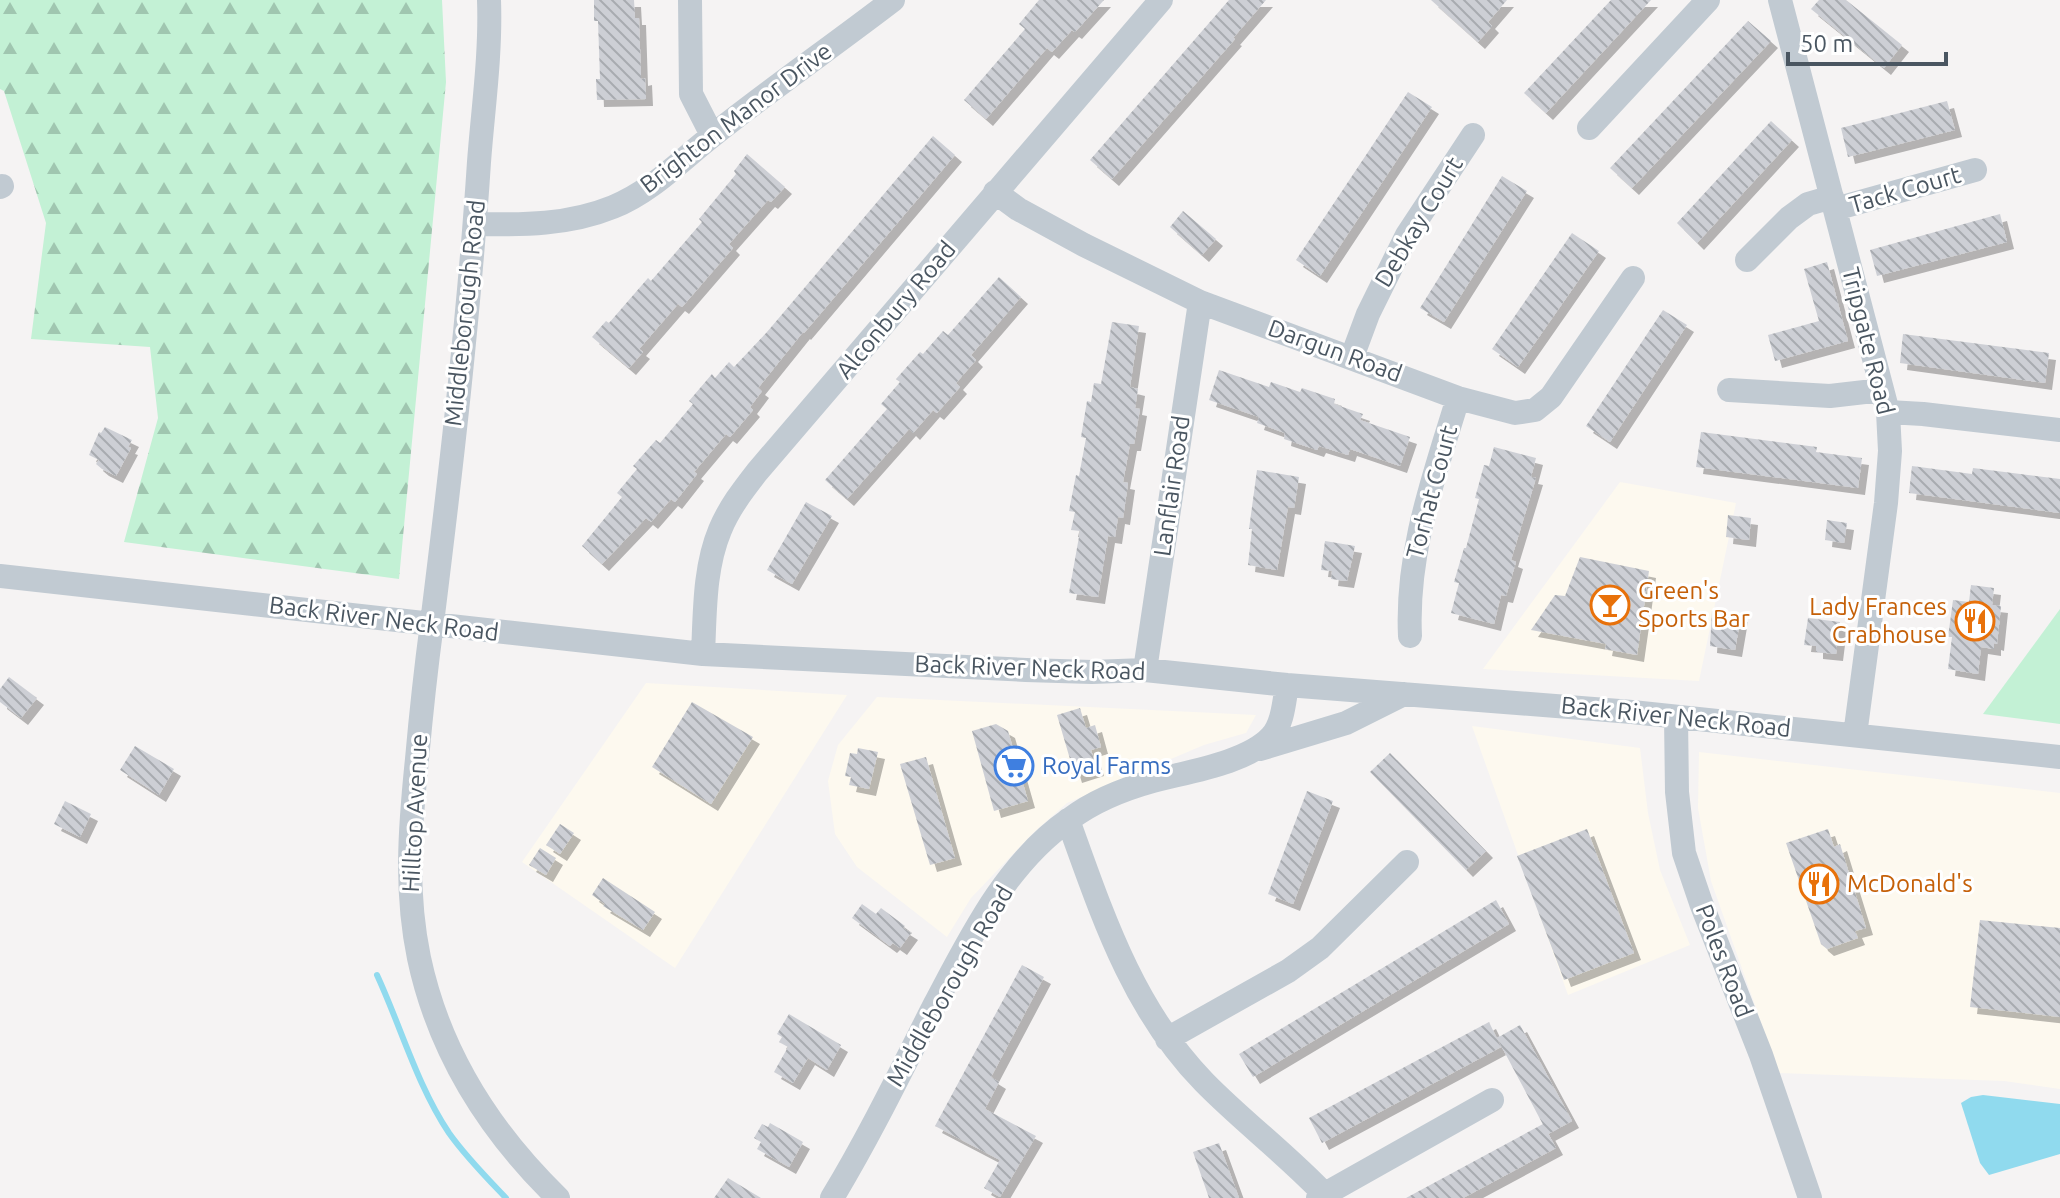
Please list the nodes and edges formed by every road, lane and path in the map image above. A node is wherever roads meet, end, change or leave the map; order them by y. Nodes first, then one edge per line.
1 (489, 0) edge
2 (690, 0) edge
3 (893, 0) edge
4 (1161, 0) edge
5 (1708, 0) edge
6 (1780, 0) edge
7 (1589, 128) dead end
8 (712, 135) junction
9 (1473, 135) dead end
10 (1975, 170) dead end
11 (995, 192) junction
12 (1834, 203) junction
13 (475, 224) junction
14 (1747, 260) dead end
15 (1633, 278) dead end
16 (1200, 302) junction
17 (1352, 357) junction
18 (1729, 390) dead end
19 (1458, 398) junction
20 (1885, 401) junction
21 (2060, 430) edge
22 (0, 576) edge
23 (431, 625) junction
24 (1410, 636) dead end
25 (703, 654) junction
26 (1145, 670) junction
27 (1287, 685) junction
28 (1406, 693) junction
29 (1676, 717) junction
30 (1855, 735) junction
31 (1250, 753) junction
32 (2060, 757) edge
33 (1068, 820) junction
34 (1407, 862) dead end
35 (1167, 1039) junction
36 (1492, 1100) dead end
37 (1323, 1196) edge
38 (558, 1198) edge
39 (832, 1198) edge
40 (1810, 1198) edge

1 - 13 street, Middleborough Road
2 - 8 street
3 - 8 street, Brighton Manor Drive
4 - 11 street, Alconbury Road
5 - 7 street
6 - 12 street, Tripgate Road
8 - 13 street, Brighton Manor Drive
9 - 17 street, Debkay Court
10 - 12 street, Tack Court
11 - 16 street, Dargun Road
11 - 25 street, Alconbury Road
12 - 14 street, Tack Court
12 - 20 street, Tripgate Road
13 - 23 street, Middleborough Road
15 - 19 street, Dargun Road
16 - 17 street, Dargun Road
16 - 26 street, Lanflair Road
17 - 19 street, Dargun Road
18 - 20 street
19 - 24 street, Torhat Court
20 - 21 street
20 - 30 street, Tripgate Road
22 - 23 street, Back River Neck Road
23 - 25 street, Back River Neck Road
23 - 38 street, Hilltop Avenue
25 - 26 street, Back River Neck Road
26 - 27 street, Back River Neck Road
27 - 28 street, Back River Neck Road
27 - 31 street, Middleborough Road
28 - 29 street, Back River Neck Road
28 - 31 street
29 - 30 street, Back River Neck Road
29 - 40 street, Poles Road
30 - 32 street, Back River Neck Road
31 - 33 street, Middleborough Road
33 - 35 street
33 - 39 street, Middleborough Road
34 - 35 street
35 - 37 street
36 - 37 street

